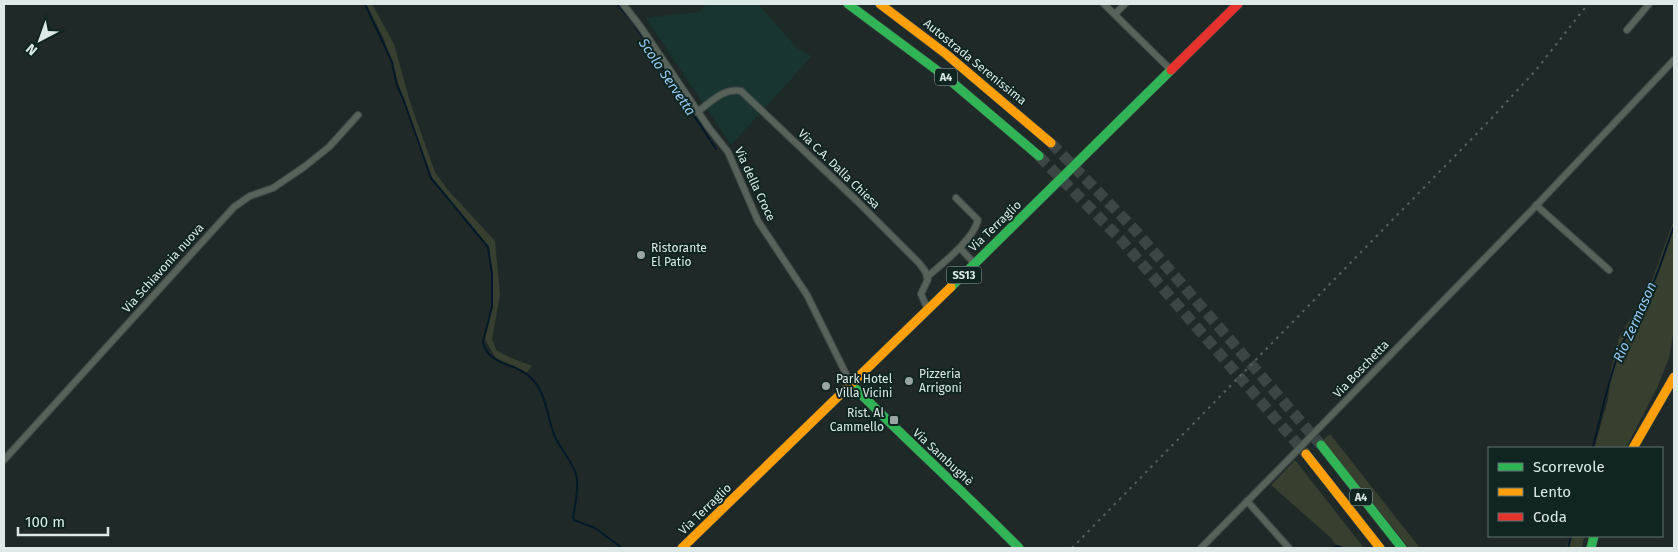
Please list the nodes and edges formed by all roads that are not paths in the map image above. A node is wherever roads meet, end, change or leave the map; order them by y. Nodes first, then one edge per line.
1 (623, 4) edge
2 (848, 4) edge
3 (880, 4) edge
4 (1104, 4) edge
5 (1125, 4) edge
6 (1238, 4) edge
7 (1649, 4) edge
8 (1115, 14) junction
9 (1627, 30) dead end
10 (1674, 60) edge
11 (1171, 70) junction
12 (697, 112) junction
13 (358, 115) dead end
14 (1051, 142) tunnel mouth
15 (1039, 156) tunnel mouth
16 (956, 198) dead end
17 (1536, 205) junction
18 (960, 248) junction
19 (975, 264) junction
20 (1609, 270) dead end
21 (927, 277) junction
22 (928, 310) junction
23 (1674, 378) edge
24 (851, 384) junction
25 (1320, 445) tunnel mouth
26 (1634, 447) edge
27 (1306, 454) tunnel mouth
28 (4, 460) edge
29 (1247, 501) junction
30 (682, 548) edge
31 (1019, 548) edge
32 (1201, 548) edge
33 (1289, 548) edge
34 (1380, 548) edge
35 (1402, 548) edge

1 - 12 street, Via della Croce
2 - 15 main road, A4
3 - 14 main road, Autostrada Serenissima / A4
4 - 8 street
5 - 8 street
6 - 11 main road, Via Terraglio / SS13
7 - 9 street
8 - 11 street
10 - 17 street, Via Boschetta
11 - 19 main road, Via Terraglio / SS13
12 - 21 street, Via C.A. Dalla Chiesa
12 - 24 street, Via della Croce
13 - 28 street, Via Schiavonia nuova
16 - 18 street
17 - 20 street
17 - 29 street, Via Boschetta, bridge
18 - 19 street
18 - 21 street
19 - 22 main road, Via Terraglio / SS13
21 - 22 street
22 - 24 main road, Via Terraglio / SS13
23 - 26 main road
24 - 30 main road, Via Terraglio / SS13
24 - 31 main road, Via Sambughè
25 - 35 main road, A4
27 - 34 main road, A4
29 - 32 street, Via Boschetta
29 - 33 street

